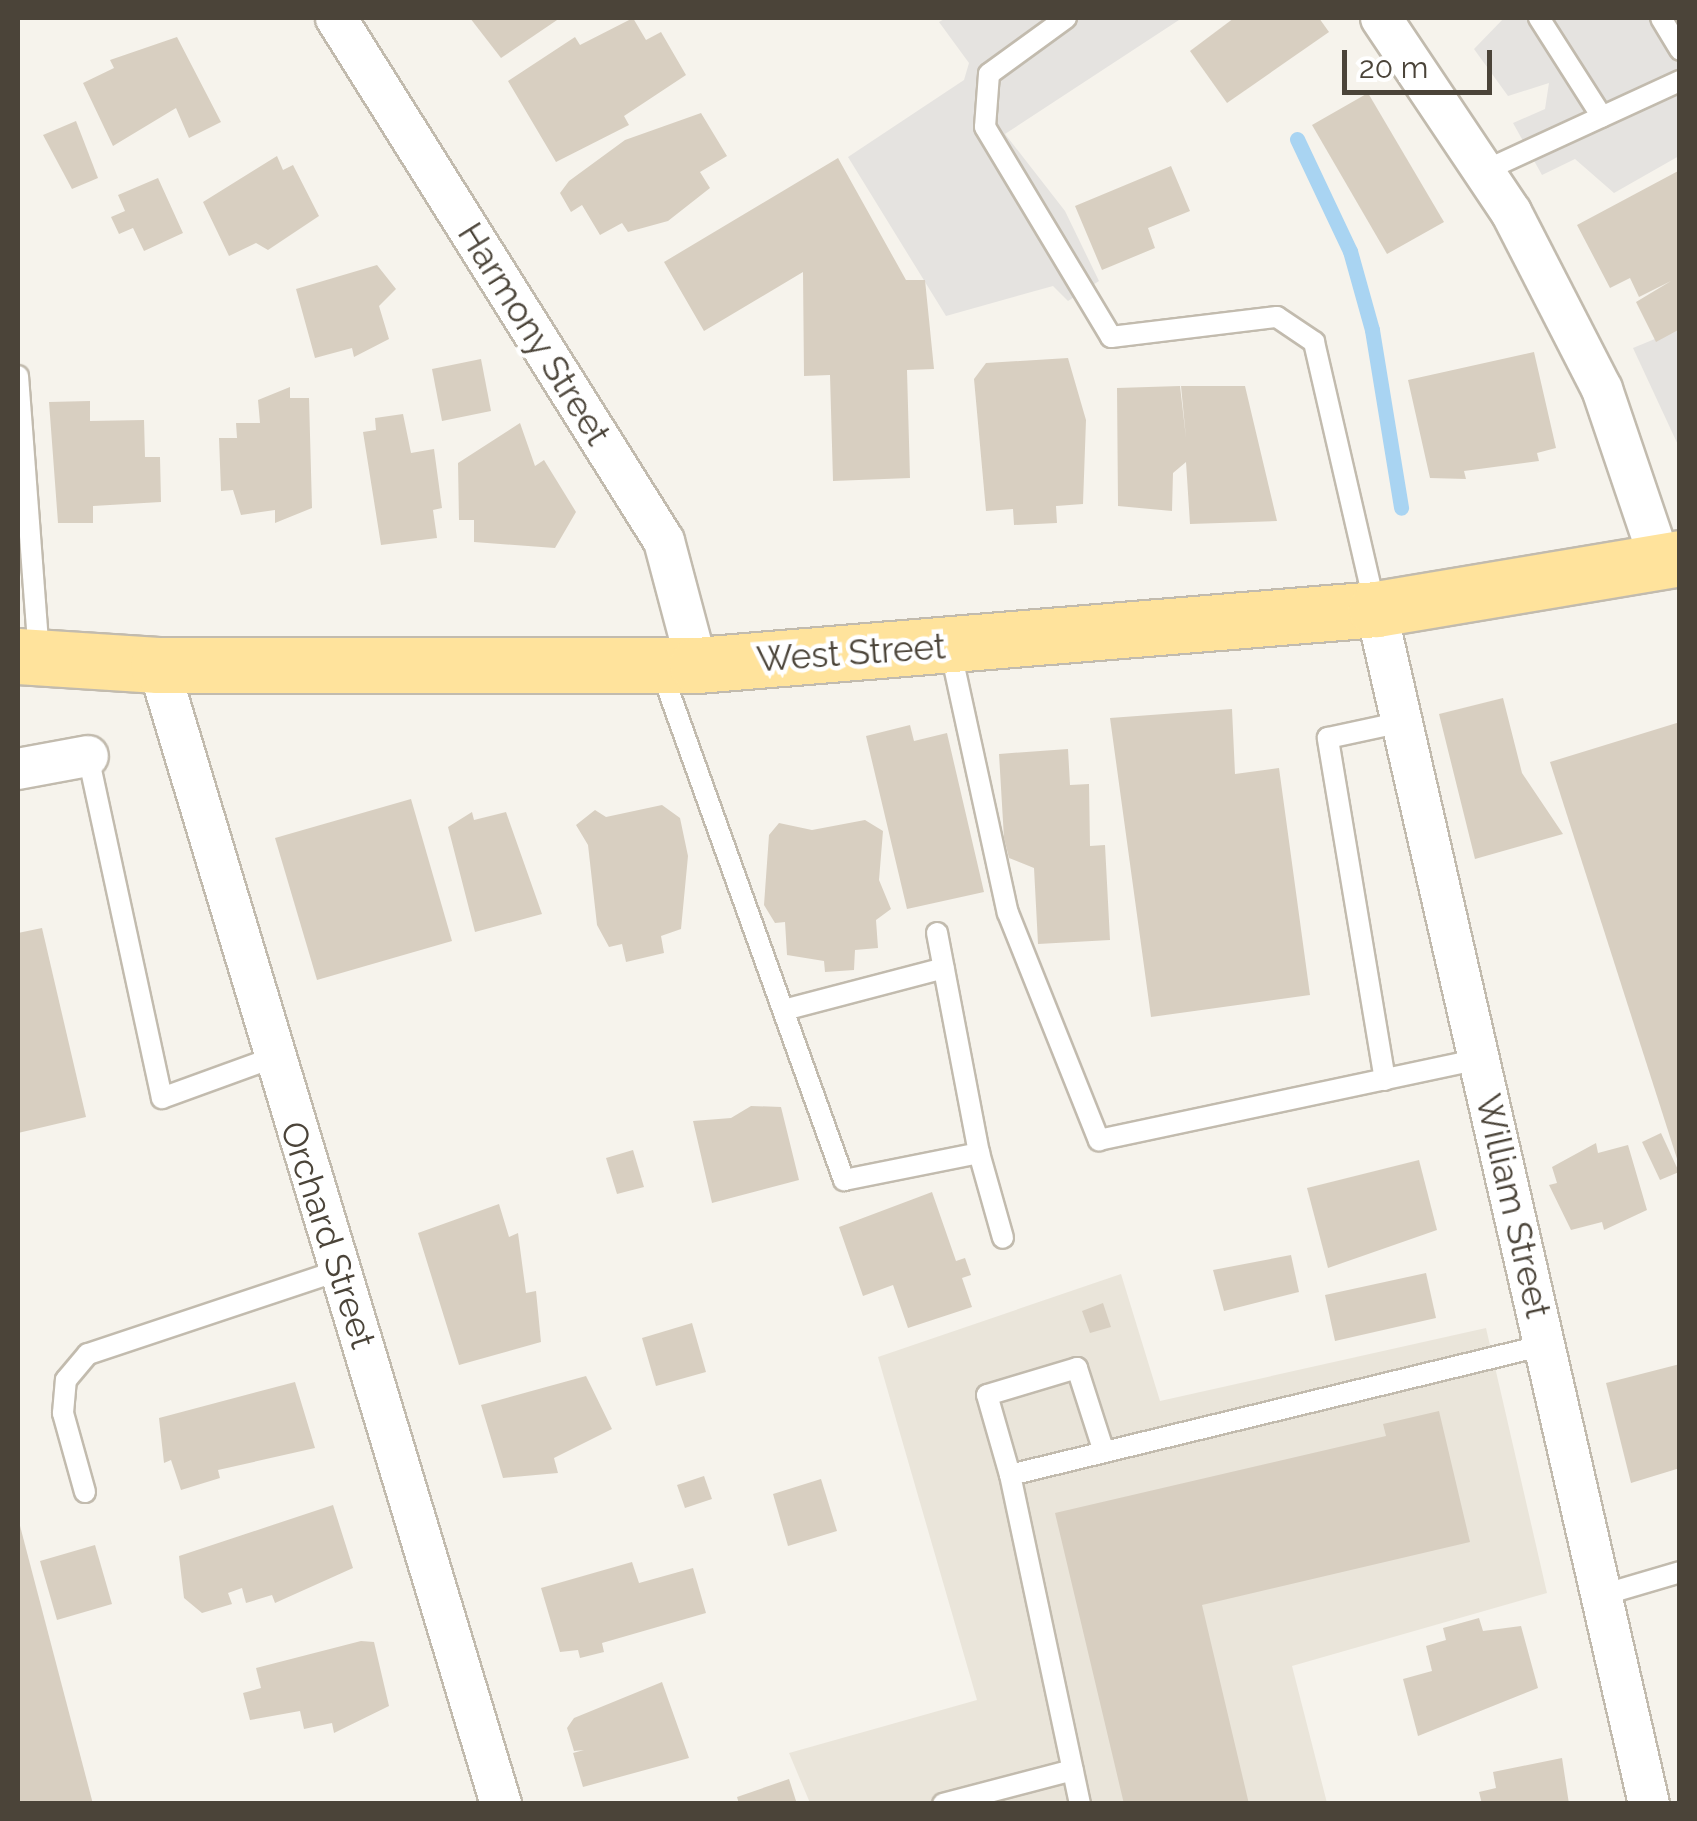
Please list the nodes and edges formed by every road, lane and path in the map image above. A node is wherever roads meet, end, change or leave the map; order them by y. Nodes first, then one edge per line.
1 (336, 18) edge
2 (1066, 18) edge
3 (1381, 18) edge
4 (1539, 18) edge
5 (1661, 18) edge
6 (1680, 50) edge
7 (1680, 82) edge
8 (1602, 117) junction
9 (1484, 171) junction
10 (18, 376) edge
11 (1670, 560) edge
12 (1376, 609) junction
13 (949, 646) junction
14 (28, 657) edge
15 (158, 665) junction
16 (678, 665) junction
17 (1402, 722) junction
18 (88, 756) joint
19 (18, 769) edge
20 (937, 932) dead end
21 (944, 968) junction
22 (784, 1010) junction
23 (272, 1058) junction
24 (1479, 1059) junction
25 (1385, 1080) junction
26 (979, 1152) junction
27 (1002, 1238) dead end
28 (340, 1270) junction
29 (1545, 1345) junction
30 (1104, 1452) junction
31 (1010, 1475) junction
32 (84, 1492) dead end
33 (1680, 1572) edge
34 (1602, 1595) junction
35 (1073, 1770) junction
36 (501, 1804) edge
37 (943, 1804) edge
38 (1080, 1804) edge
39 (1649, 1804) edge

1 - 16 street, Harmony Street
2 - 12 lane
3 - 9 street
4 - 8 lane
5 - 6 lane
7 - 8 lane
8 - 9 lane
9 - 11 street
10 - 14 lane
11 - 12 main road, West Street
12 - 13 main road, West Street
12 - 17 street, William Street
13 - 16 main road, West Street
13 - 25 lane
14 - 15 main road, West Street
15 - 16 main road, West Street
15 - 23 street, Orchard Street
16 - 22 lane
17 - 24 street, William Street
17 - 25 lane
18 - 19 street
18 - 23 lane
20 - 21 lane
21 - 22 lane
21 - 26 lane
22 - 26 lane
23 - 28 street, Orchard Street
24 - 25 lane
24 - 29 street, William Street
26 - 27 lane
28 - 32 lane
28 - 36 street, Orchard Street
29 - 30 lane
29 - 34 street, William Street
30 - 31 lane
30 - 31 lane
31 - 35 lane
33 - 34 lane
34 - 39 street, William Street
35 - 37 lane
35 - 38 lane

